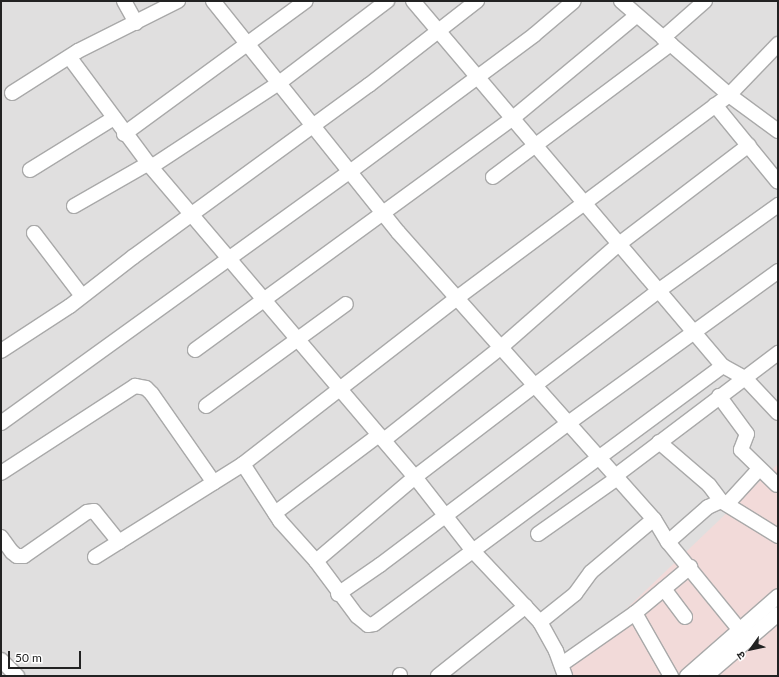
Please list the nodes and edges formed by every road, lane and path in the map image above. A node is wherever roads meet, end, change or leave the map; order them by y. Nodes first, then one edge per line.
1 (124, 1) edge
2 (178, 1) edge
3 (214, 1) edge
4 (306, 1) edge
5 (387, 1) edge
6 (413, 1) edge
7 (477, 1) edge
8 (574, 1) edge
9 (621, 1) edge
10 (705, 1) edge
11 (636, 16) junction
12 (136, 23) junction
13 (438, 32) junction
14 (667, 41) junction
15 (778, 44) edge
16 (249, 45) junction
17 (70, 58) junction
18 (477, 77) junction
19 (279, 83) junction
20 (12, 93) dead end
21 (730, 95) junction
22 (715, 105) junction
23 (114, 118) junction
24 (513, 118) junction
25 (313, 125) junction
26 (778, 131) edge
27 (124, 134) junction
28 (749, 145) junction
29 (536, 147) junction
30 (150, 165) junction
31 (30, 170) dead end
32 (351, 170) junction
33 (493, 177) dead end
34 (778, 182) edge
35 (583, 202) junction
36 (778, 205) edge
37 (74, 206) dead end
38 (385, 213) junction
39 (192, 215) junction
40 (34, 233) dead end
41 (619, 244) junction
42 (230, 260) junction
43 (778, 271) edge
44 (658, 291) junction
45 (82, 296) junction
46 (457, 298) junction
47 (264, 300) junction
48 (346, 304) dead end
49 (694, 332) junction
50 (298, 340) junction
51 (500, 348) junction
52 (195, 350) dead end
53 (1, 351) edge
54 (778, 353) edge
55 (723, 366) junction
56 (745, 378) junction
57 (534, 385) junction
58 (341, 390) junction
59 (719, 396) junction
60 (206, 406) dead end
61 (778, 411) edge
62 (1, 423) edge
63 (567, 424) junction
64 (381, 438) junction
65 (659, 442) junction
66 (598, 459) junction
67 (243, 464) junction
68 (760, 469) junction
69 (1, 473) edge
70 (415, 477) junction
71 (615, 478) junction
72 (214, 483) junction
73 (777, 485) dead end
74 (724, 502) junction
75 (275, 513) junction
76 (445, 517) junction
77 (654, 519) junction
78 (538, 534) dead end
79 (778, 536) edge
80 (1, 537) edge
81 (119, 542) junction
82 (668, 542) junction
83 (473, 551) junction
84 (94, 557) dead end
85 (316, 561) junction
86 (690, 567) junction
87 (664, 589) junction
88 (338, 594) junction
89 (778, 596) edge
90 (526, 606) junction
91 (635, 613) junction
92 (778, 614) edge
93 (685, 617) dead end
94 (540, 622) junction
95 (744, 635) junction
96 (1, 660) edge
97 (563, 670) edge
98 (17, 676) edge
99 (438, 676) edge
100 (671, 676) edge
101 (687, 676) edge
102 (706, 676) edge

1 - 12 street
2 - 12 street
3 - 16 street
4 - 16 street
5 - 19 street
6 - 13 street
7 - 13 street
8 - 18 street
9 - 11 street
10 - 14 street
11 - 14 street
11 - 24 street
12 - 17 street
13 - 18 street
13 - 25 street
14 - 21 street
14 - 29 street
15 - 21 street
16 - 19 street
16 - 27 street
17 - 20 street
17 - 23 street
18 - 24 street
18 - 32 street
19 - 25 street
19 - 30 street
21 - 22 street
21 - 26 street
22 - 28 street
22 - 35 street
23 - 27 street
23 - 31 street
24 - 29 street
24 - 38 street
25 - 32 street
25 - 39 street
27 - 30 street
28 - 34 street
28 - 41 street
29 - 33 street
29 - 35 street
30 - 37 street
30 - 39 street
32 - 38 street
32 - 42 street
35 - 41 street
35 - 46 street
36 - 44 street
38 - 46 street
38 - 47 street
39 - 42 street
39 - 45 street
40 - 45 street
41 - 44 street
41 - 51 street
42 - 47 street
42 - 62 street
43 - 49 street
44 - 49 street
44 - 57 street
45 - 53 street
46 - 51 street
46 - 58 street
47 - 50 street
47 - 52 street
48 - 50 street
49 - 55 street
49 - 63 street
50 - 58 street
50 - 60 street
51 - 57 street
51 - 64 street
54 - 56 street
55 - 56 street
55 - 66 street
56 - 59 street
56 - 61 street
57 - 63 street
57 - 70 street
58 - 64 street
58 - 67 street
59 - 65 street
59 - 68 street
63 - 66 street
63 - 76 street
64 - 70 street
64 - 75 street
65 - 71 street
65 - 74 street
66 - 71 street
66 - 83 street
67 - 72 street
67 - 75 street
68 - 73 street
68 - 74 street
69 - 72 street
70 - 76 street
70 - 85 street
71 - 77 street
71 - 78 street
72 - 81 street
74 - 79 street
74 - 82 street
75 - 85 street
76 - 83 street
76 - 88 street
77 - 82 street
77 - 94 street
80 - 81 street
81 - 84 street
82 - 86 street
83 - 88 street
83 - 90 street
85 - 88 street
86 - 87 street
86 - 95 street
87 - 91 street
87 - 93 street
89 - 95 street
90 - 94 street
90 - 99 street
91 - 97 street
91 - 100 street
92 - 95 street
94 - 97 street
95 - 101 street
95 - 102 street
96 - 98 street

